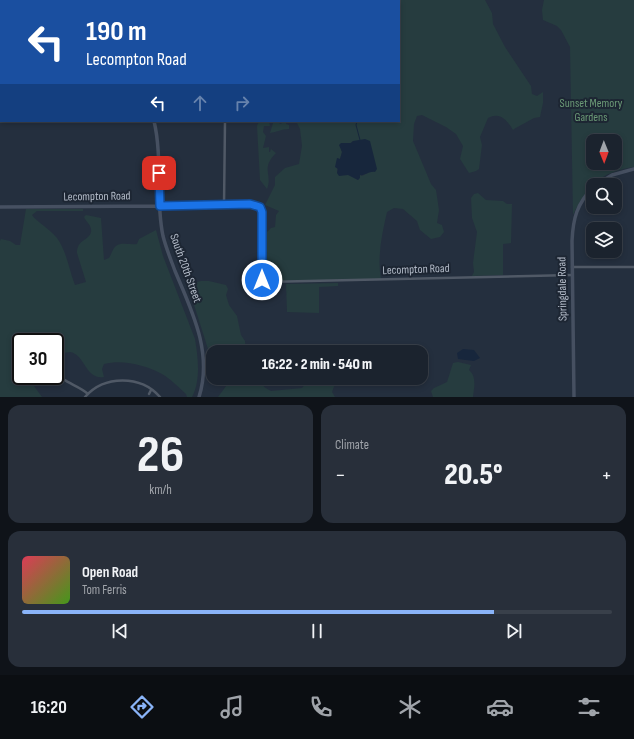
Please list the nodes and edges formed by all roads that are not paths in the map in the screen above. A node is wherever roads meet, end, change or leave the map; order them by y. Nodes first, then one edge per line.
1 (154, 122) edge
2 (225, 122) edge
3 (634, 170) edge
4 (607, 178) edge
5 (586, 195) edge
6 (160, 206) junction
7 (224, 206) junction
8 (0, 207) edge
9 (572, 266) junction
10 (634, 267) edge
11 (572, 275) junction
12 (64, 380) edge
13 (152, 390) junction
14 (149, 394) dead end
15 (86, 396) edge
16 (160, 397) edge
17 (199, 397) edge
18 (574, 397) edge

1 - 6 main road, South 20th Street
2 - 7 street
3 - 4 main road
5 - 9 main road, Springdale Road
6 - 7 street, Lecompton Road
6 - 8 main road, Lecompton Road
6 - 17 main road, South 20th Street
7 - 11 street, Lecompton Road
9 - 10 street
9 - 11 main road, Springdale Road
11 - 18 main road, Springdale Road
12 - 15 street
13 - 14 street
13 - 15 street
13 - 16 street

